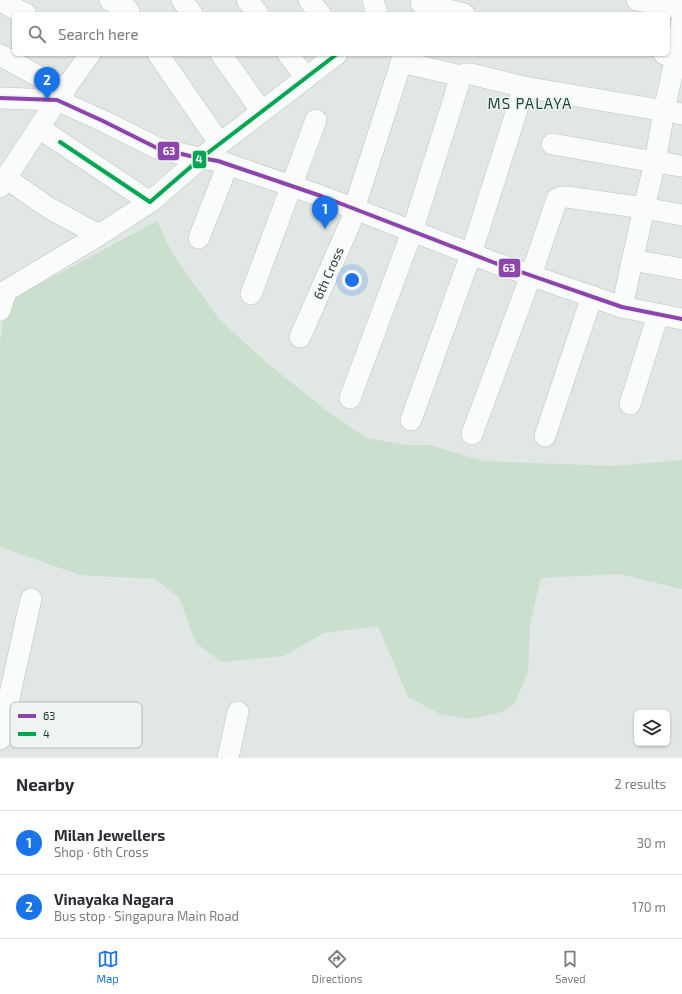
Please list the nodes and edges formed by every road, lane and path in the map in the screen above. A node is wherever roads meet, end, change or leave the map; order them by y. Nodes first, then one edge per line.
1 (182, 0) edge
2 (247, 0) edge
3 (310, 0) edge
4 (372, 0) edge
5 (637, 0) edge
6 (0, 1) edge
7 (420, 6) edge
8 (682, 9) edge
9 (22, 12) edge
10 (191, 12) edge
11 (256, 12) edge
12 (319, 12) edge
13 (376, 12) edge
14 (453, 12) edge
15 (682, 20) edge
16 (0, 55) edge
17 (89, 56) edge
18 (159, 56) edge
19 (222, 56) edge
20 (290, 56) edge
21 (334, 56) edge
22 (674, 56) edge
23 (403, 58) edge
24 (461, 76) junction
25 (306, 78) junction
26 (524, 87) junction
27 (61, 95) junction
28 (0, 98) edge
29 (262, 112) junction
30 (673, 112) edge
31 (316, 120) dead end
32 (39, 128) junction
33 (220, 144) junction
34 (552, 144) dead end
35 (201, 158) junction
36 (655, 162) junction
37 (228, 164) junction
38 (682, 166) edge
39 (2, 183) edge
40 (292, 186) junction
41 (150, 202) junction
42 (644, 208) junction
43 (355, 210) junction
44 (682, 215) edge
45 (412, 232) junction
46 (99, 235) junction
47 (199, 238) dead end
48 (471, 254) junction
49 (632, 260) junction
50 (682, 269) edge
51 (532, 275) junction
52 (251, 294) dead end
53 (592, 296) junction
54 (622, 307) junction
55 (0, 310) edge
56 (658, 315) junction
57 (682, 319) edge
58 (300, 336) dead end
59 (350, 398) dead end
60 (630, 404) dead end
61 (411, 420) dead end
62 (472, 434) dead end
63 (545, 436) dead end
64 (31, 599) dead end
65 (238, 712) dead end
66 (0, 739) edge
67 (228, 758) edge

1 - 10 street
2 - 11 street
3 - 12 street
4 - 13 street
5 - 8 street
6 - 9 street
7 - 14 street
15 - 22 street
16 - 27 street
17 - 27 street
18 - 33 street
19 - 29 street
20 - 25 street
21 - 25 street
22 - 30 street
23 - 24 street
23 - 43 street, 6th Cross
24 - 26 street
24 - 45 street
25 - 29 street
26 - 30 street
26 - 48 street
27 - 28 street
27 - 32 street
27 - 35 street
29 - 33 street
30 - 36 street
31 - 40 street
32 - 39 street
32 - 41 street
33 - 35 street
34 - 36 street
35 - 37 street
35 - 41 street
36 - 38 street
36 - 42 street
37 - 40 street
37 - 47 street
39 - 46 street
40 - 43 street
40 - 52 street
41 - 46 street
42 - 44 street
42 - 49 street
42 - 51 street
43 - 45 street
43 - 58 street, 6th Cross
45 - 48 street
45 - 59 street
46 - 55 street
48 - 51 street
48 - 61 street
49 - 50 street
49 - 54 street
51 - 53 street
51 - 62 street
53 - 54 street
53 - 63 street
54 - 56 street
56 - 57 street
56 - 60 street
64 - 66 street
65 - 67 street

